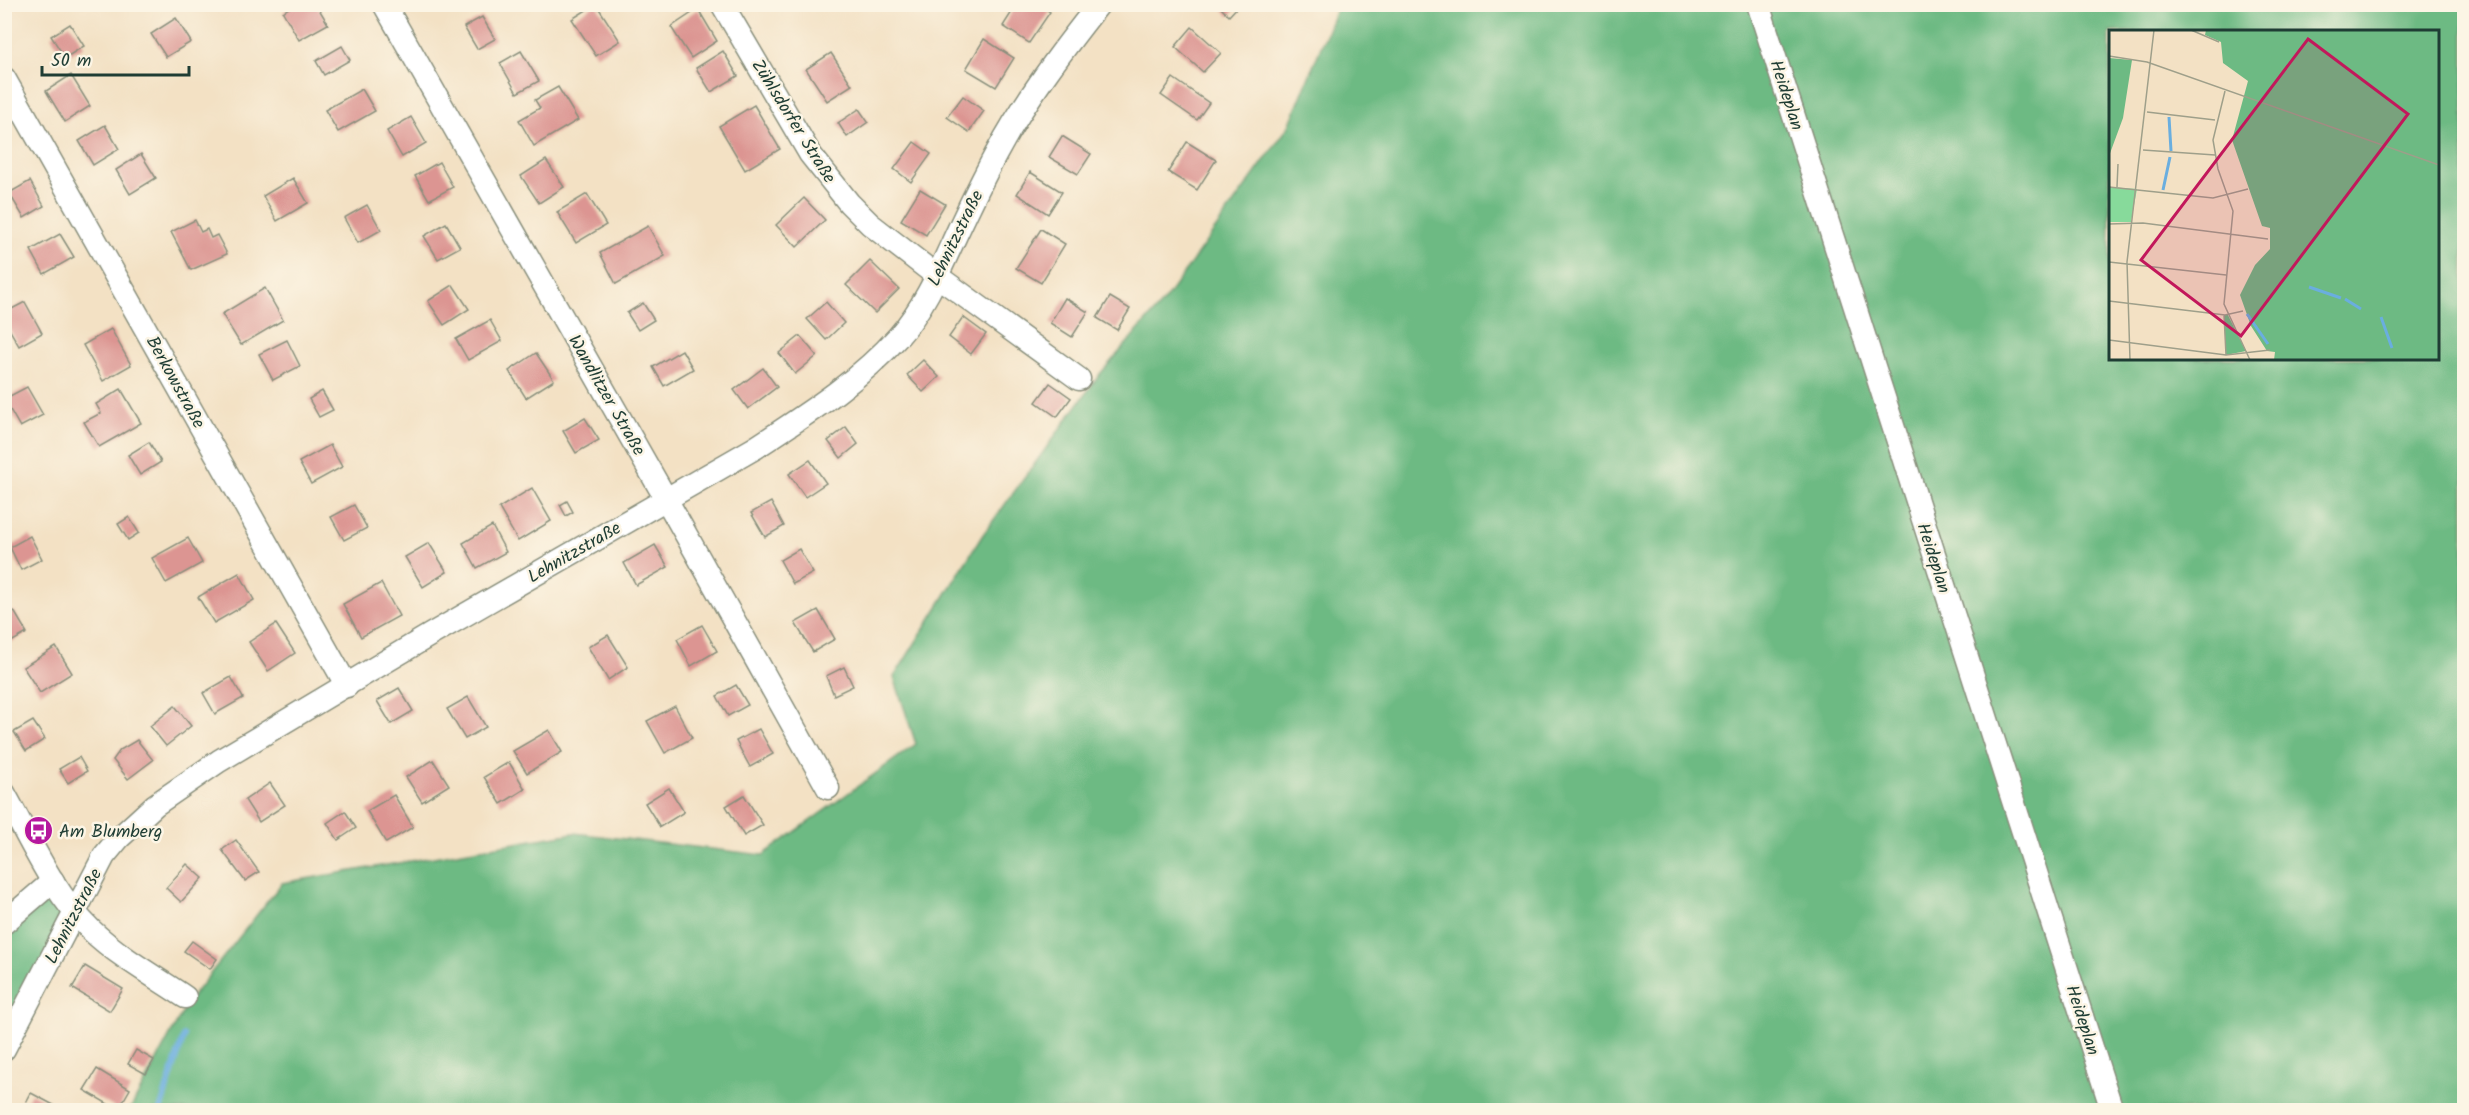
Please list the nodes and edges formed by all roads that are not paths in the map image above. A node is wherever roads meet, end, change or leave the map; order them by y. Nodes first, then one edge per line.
1 (384, 4) edge
2 (722, 4) edge
3 (1099, 4) edge
4 (1758, 4) edge
5 (4, 78) edge
6 (937, 276) junction
7 (1079, 379) dead end
8 (666, 499) junction
9 (347, 686) junction
10 (828, 788) dead end
11 (4, 793) edge
12 (53, 881) junction
13 (75, 912) junction
14 (4, 923) edge
15 (185, 998) dead end
16 (4, 1049) edge
17 (2112, 1110) edge

1 - 8 street, Wandlitzer Straße
2 - 6 street, Zühlsdorfer Straße
3 - 6 street, Lehnitzstraße
4 - 17 street, Heideplan
5 - 9 street, Berkowstraße
6 - 7 street, Zühlsdorfer Straße
6 - 8 street, Lehnitzstraße
8 - 9 street, Lehnitzstraße
8 - 10 street, Wandlitzer Straße
9 - 13 street, Lehnitzstraße
11 - 12 street
12 - 13 street
12 - 14 street
13 - 15 street
13 - 16 street, Lehnitzstraße

